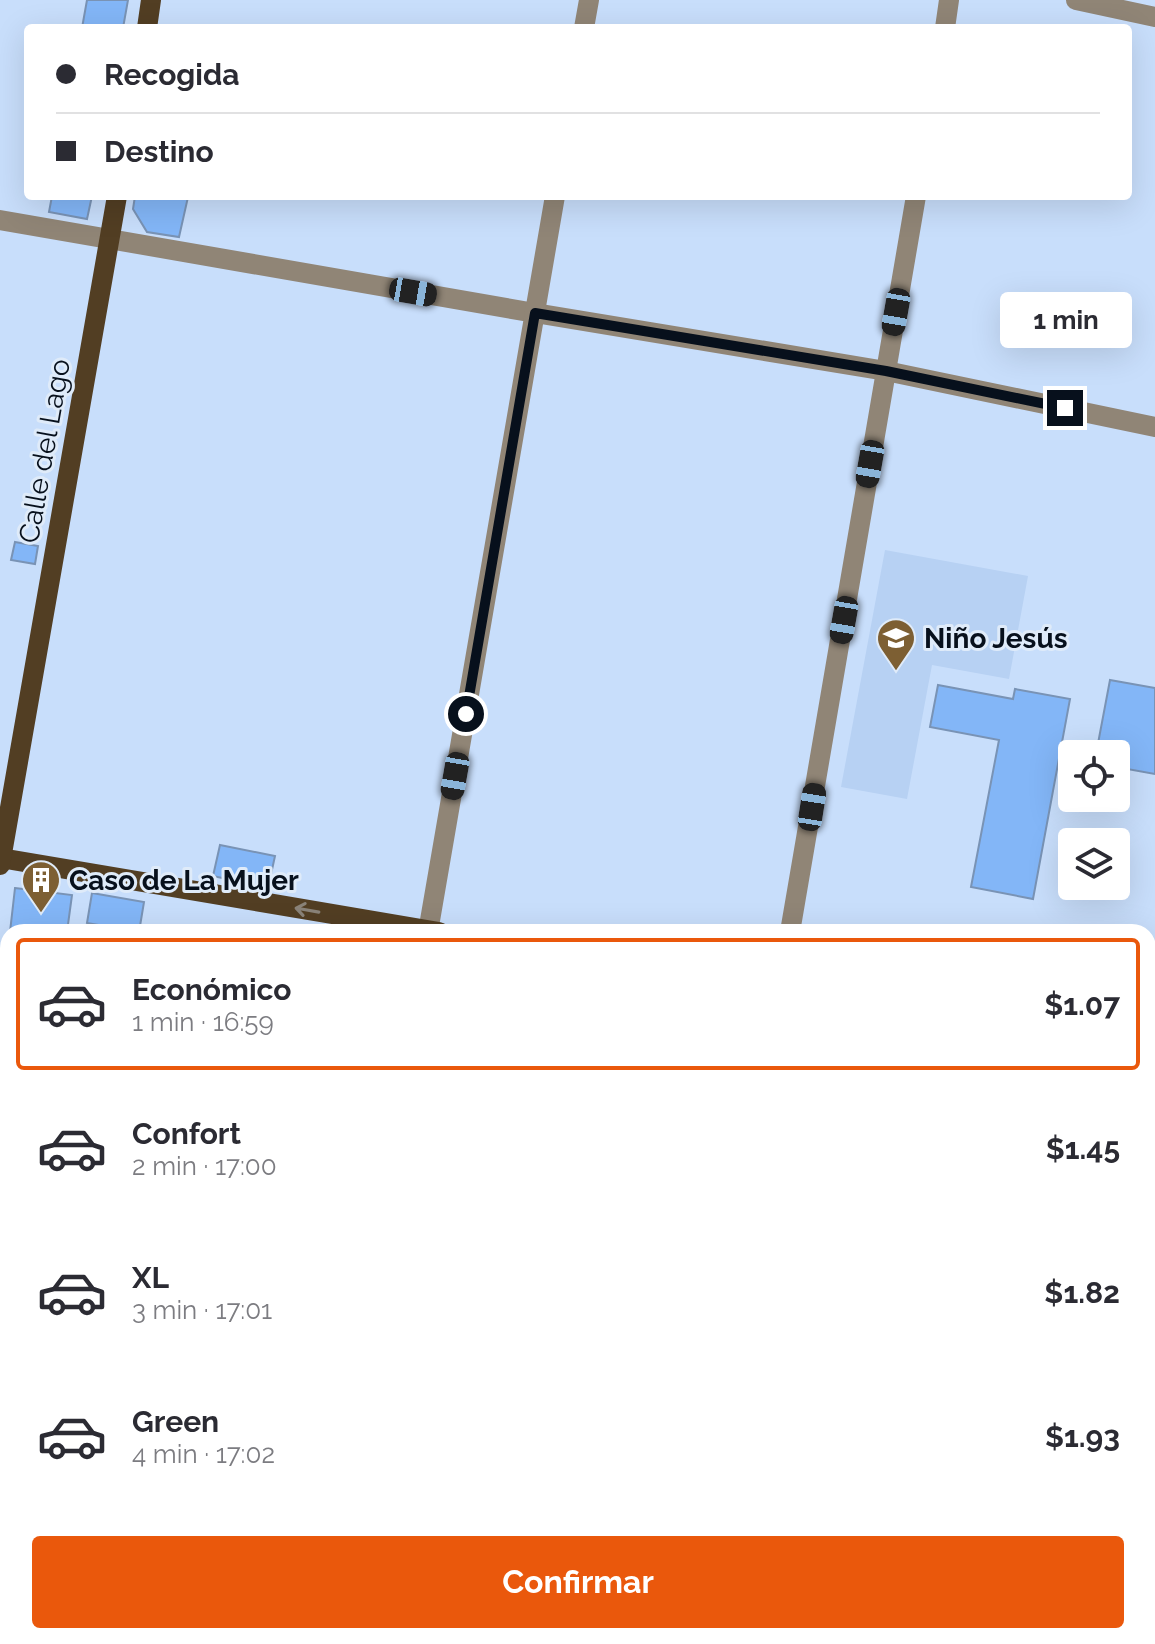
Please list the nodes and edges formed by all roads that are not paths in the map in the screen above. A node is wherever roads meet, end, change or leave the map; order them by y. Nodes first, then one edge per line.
1 (151, 0) edge
2 (589, 0) edge
3 (949, 0) edge
4 (1076, 0) edge
5 (1101, 3) edge
6 (1155, 17) edge
7 (148, 24) edge
8 (585, 24) edge
9 (946, 24) edge
10 (116, 200) edge
11 (554, 200) edge
12 (915, 200) edge
13 (0, 220) edge
14 (110, 240) junction
15 (535, 313) junction
16 (886, 371) junction
17 (1155, 427) edge
18 (0, 860) edge
19 (389, 924) edge
20 (433, 924) edge
21 (791, 924) edge

1 - 7 main road
2 - 8 street
3 - 9 street
4 - 5 street
5 - 6 street
10 - 14 main road, Calle del Lago
11 - 15 street
12 - 16 street
13 - 14 street
14 - 15 street
14 - 18 main road, Calle del Lago
15 - 16 street
15 - 20 street
16 - 17 street
16 - 21 street
19 -> 18 main road

